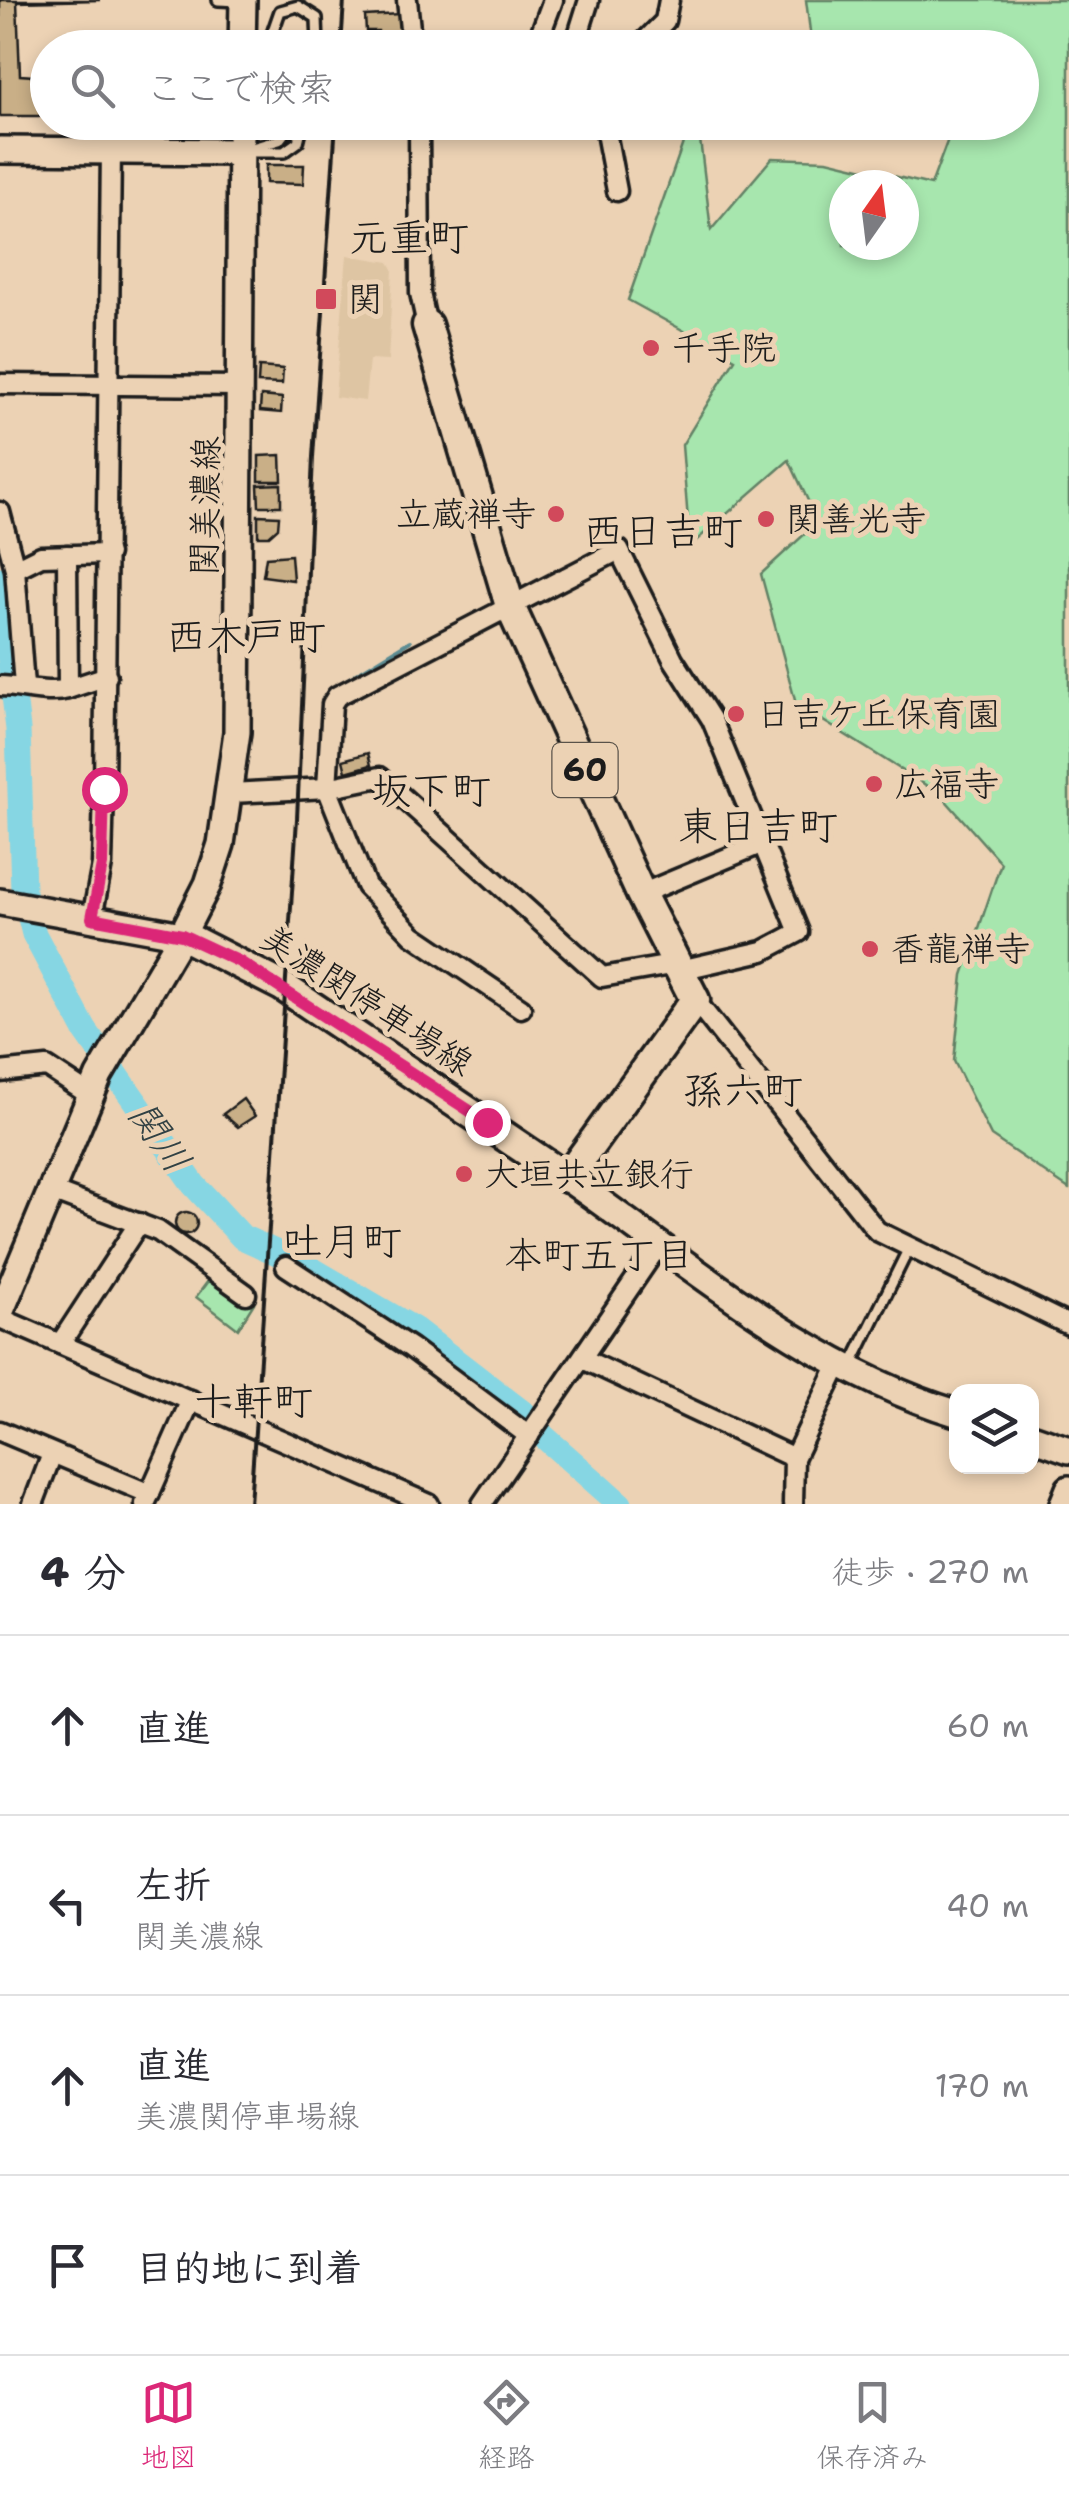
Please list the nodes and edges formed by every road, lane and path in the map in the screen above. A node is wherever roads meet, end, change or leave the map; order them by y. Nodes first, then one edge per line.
1 (218, 0) edge
2 (243, 0) edge
3 (407, 0) edge
4 (553, 0) edge
5 (589, 0) edge
6 (669, 0) edge
7 (242, 30) edge
8 (274, 30) edge
9 (317, 30) edge
10 (410, 30) edge
11 (541, 30) edge
12 (580, 30) edge
13 (655, 30) edge
14 (240, 140) edge
15 (280, 140) edge
16 (298, 140) edge
17 (419, 140) edge
18 (607, 140) edge
19 (111, 149) junction
20 (0, 150) edge
21 (240, 152) junction
22 (616, 191) dead end
23 (427, 325) joint
24 (0, 384) edge
25 (110, 386) junction
26 (241, 386) junction
27 (0, 512) edge
28 (108, 554) junction
29 (67, 556) junction
30 (16, 569) junction
31 (510, 606) junction
32 (107, 676) junction
33 (0, 686) edge
34 (24, 686) junction
35 (68, 688) junction
36 (327, 788) junction
37 (231, 794) junction
38 (763, 843) junction
39 (641, 894) junction
40 (0, 902) edge
41 (92, 918) junction
42 (182, 935) junction
43 (678, 967) junction
44 (695, 1000) junction
45 (521, 1008) dead end
46 (0, 1072) edge
47 (95, 1086) junction
48 (567, 1178) junction
49 (49, 1190) junction
50 (139, 1223) junction
51 (660, 1243) junction
52 (909, 1248) junction
53 (286, 1266) dead end
54 (246, 1294) dead end
55 (0, 1315) edge
56 (1069, 1325) edge
57 (60, 1344) junction
58 (583, 1359) junction
59 (843, 1369) junction
60 (191, 1400) junction
61 (949, 1411) edge
62 (0, 1431) edge
63 (530, 1435) junction
64 (1039, 1439) edge
65 (1069, 1450) edge
66 (52, 1454) junction
67 (794, 1458) junction
68 (1069, 1489) edge
69 (148, 1499) edge
70 (34, 1504) edge
71 (429, 1504) edge
72 (482, 1504) edge
73 (794, 1504) edge
74 (1063, 1504) edge

1 - 2 lane
2 - 7 street
3 - 10 street
4 - 11 street
5 - 12 street
6 - 13 street
8 - 9 lane
14 - 21 street, 関美濃線
15 - 21 lane
16 - 21 lane
17 - 23 street
18 - 22 street
19 - 20 street
19 - 21 street
19 - 25 street
21 - 26 street, 関美濃線
23 - 31 main road, 60
24 - 25 street
25 - 26 street
25 - 28 street
26 - 37 street, 関美濃線
27 - 30 street
28 - 29 street
28 - 32 street
29 - 30 street
29 - 35 street
30 - 34 street
31 - 36 street
31 - 38 street
31 - 39 main road, 60
32 - 35 street
32 - 41 street
33 - 34 street
34 - 35 street
36 - 37 street
36 - 43 street
36 - 45 street
37 - 42 street, 関美濃線
38 - 39 street
38 - 43 street
39 - 43 main road, 60
40 - 41 street
41 - 42 street
42 - 47 street, 関美濃線
42 - 48 main road, 美濃関停車場線
43 - 44 main road, 60
44 - 48 main road
44 - 52 street
46 - 47 street
47 - 49 street, 関美濃線
48 - 51 street
49 - 50 street
49 - 55 street, 関美濃線
50 - 54 street
50 - 57 street
51 - 58 street
51 - 59 street
52 - 56 street
52 - 59 lane
53 - 63 street
55 - 57 street
57 - 60 street
58 - 63 street
58 - 67 street
59 - 61 street
59 - 67 street
60 - 69 street
60 - 71 street
62 - 66 street
63 - 72 street
64 - 65 street
66 - 69 street
66 - 70 street
67 - 73 street
68 - 74 street

